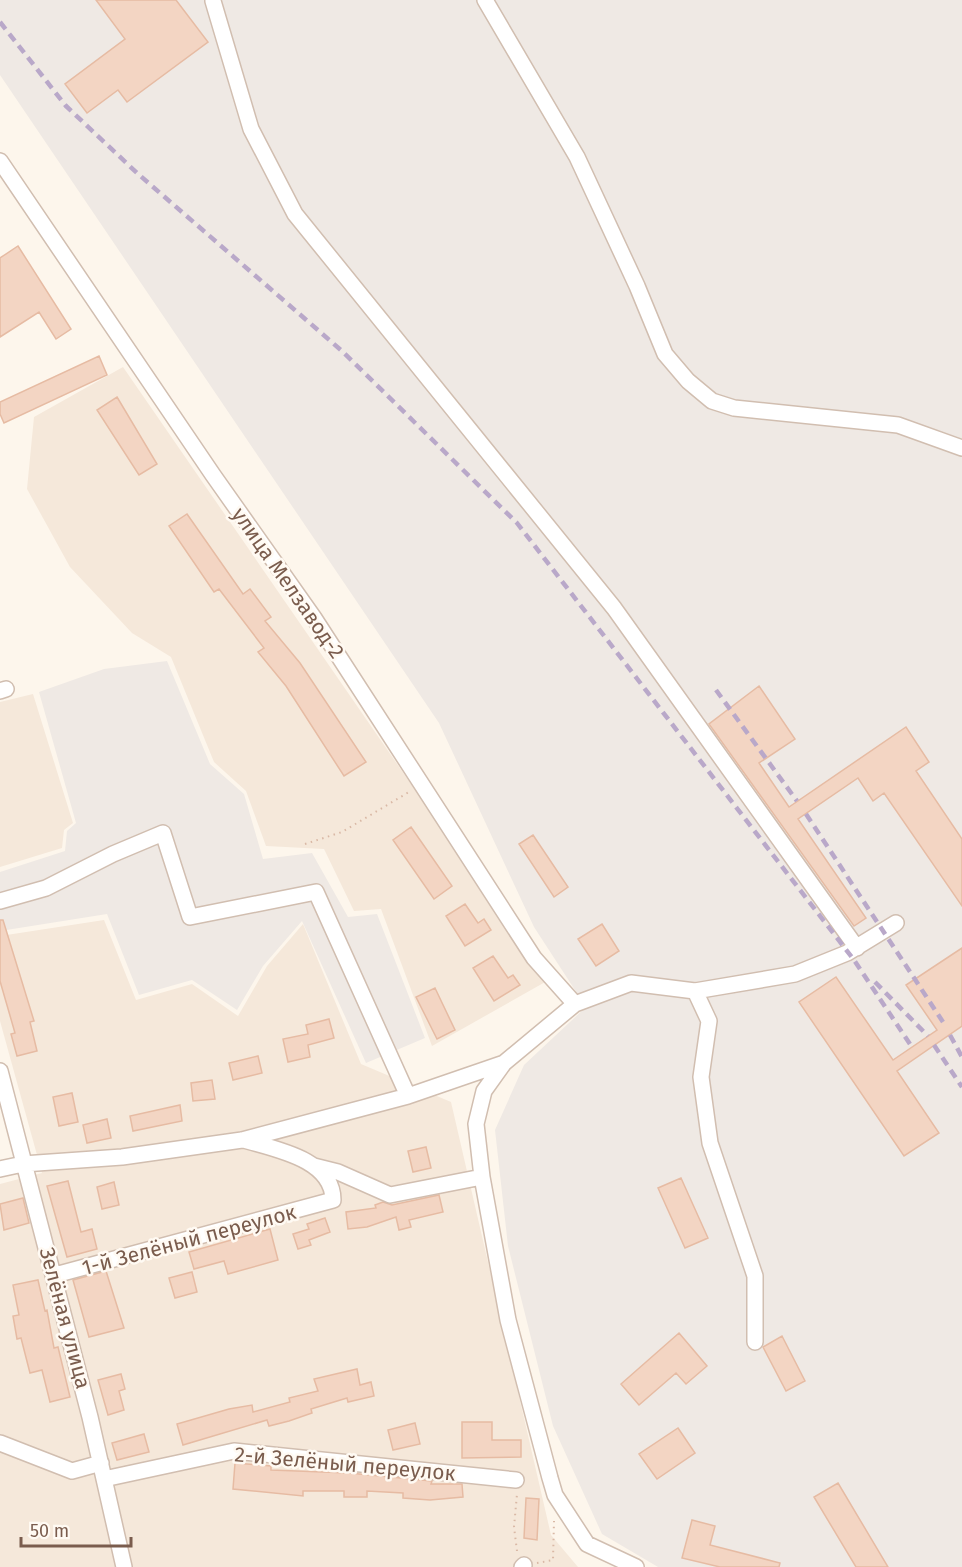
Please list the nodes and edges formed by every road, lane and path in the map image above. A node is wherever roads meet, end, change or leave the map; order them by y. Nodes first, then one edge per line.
1 (485, 0) edge
2 (213, 1) edge
3 (0, 161) edge
4 (962, 448) edge
5 (423, 785) junction
6 (305, 844) dead end
7 (0, 901) edge
8 (896, 923) dead end
9 (857, 948) junction
10 (695, 991) junction
11 (575, 1004) junction
12 (504, 1063) junction
13 (0, 1071) edge
14 (408, 1096) junction
15 (242, 1140) junction
16 (23, 1164) junction
17 (311, 1165) junction
18 (0, 1169) edge
19 (482, 1177) junction
20 (55, 1275) junction
21 (755, 1342) dead end
22 (0, 1443) edge
23 (101, 1464) junction
24 (104, 1479) junction
25 (516, 1479) joint
26 (555, 1495) junction
27 (523, 1566) edge
28 (124, 1567) edge
29 (636, 1567) edge

1 - 4 street
2 - 9 street
3 - 5 street, улица Мелзавод-2
5 - 6 path
5 - 11 street, улица Мелзавод-2
7 - 14 street
8 - 9 street
9 - 10 street
10 - 11 street
10 - 21 street
11 - 12 street
12 - 14 street
12 - 19 street
13 - 16 street, Зелёная улица
14 - 15 street
15 - 16 street
15 - 17 street
16 - 18 street
16 - 20 street, Зелёная улица
17 - 19 street
17 - 20 street, 1-й Зелёный переулок
19 - 26 street
20 - 23 street, Зелёная улица
22 - 23 street
23 - 24 street, Зелёная улица
24 - 25 street, 2-й Зелёный переулок
24 - 28 street, Зелёная улица
25 - 27 path
26 - 27 path
26 - 29 street

